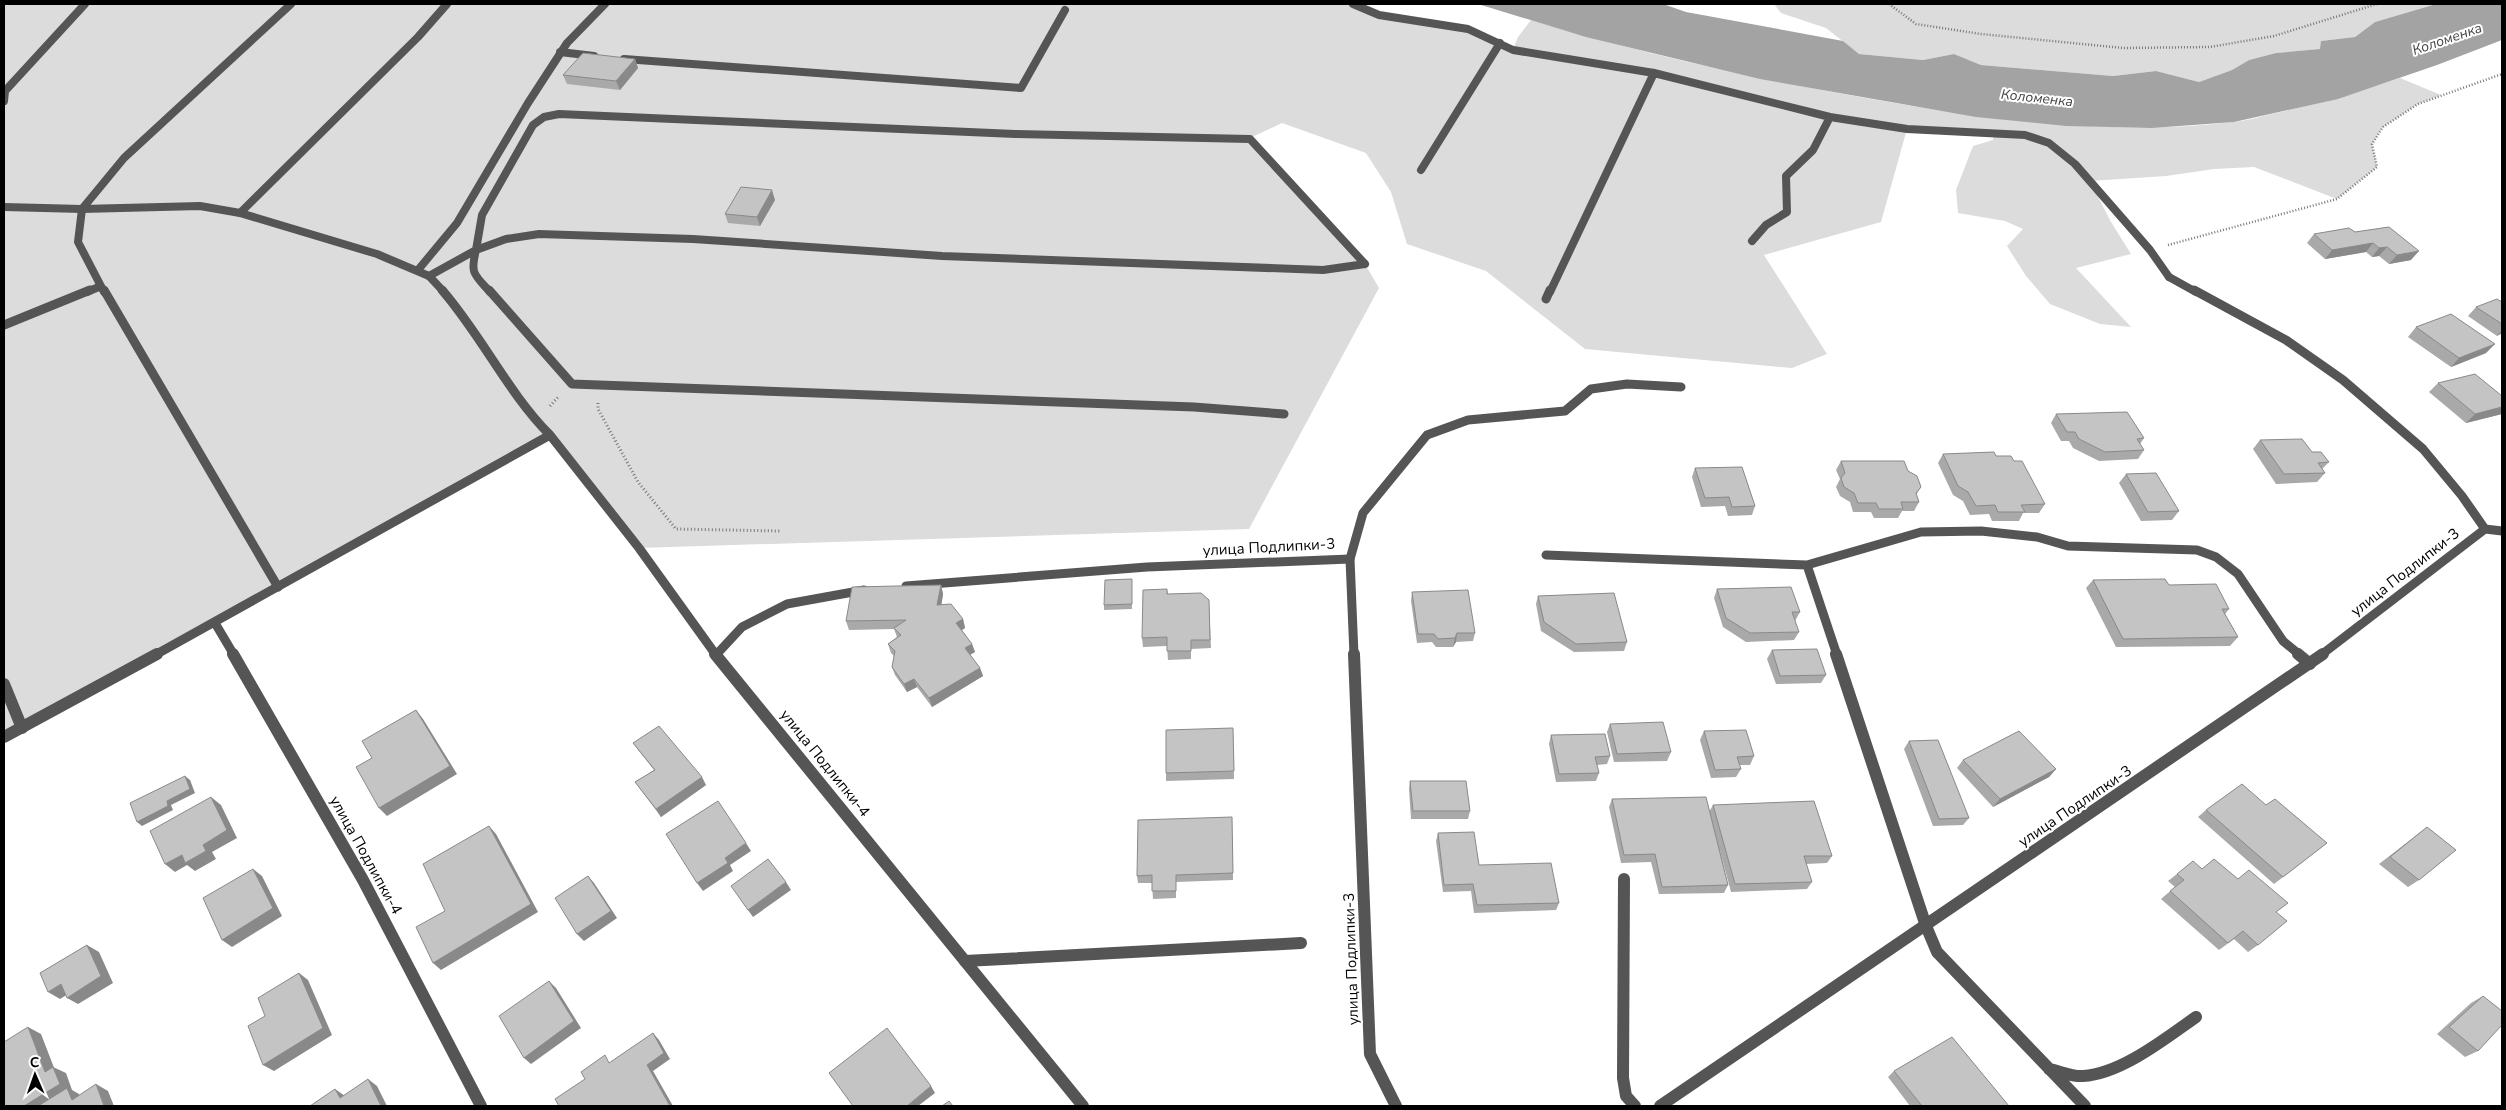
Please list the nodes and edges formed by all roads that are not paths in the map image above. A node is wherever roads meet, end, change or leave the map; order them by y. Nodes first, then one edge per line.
1 (85, 4) edge
2 (291, 4) edge
3 (447, 4) edge
4 (605, 4) edge
5 (1353, 4) edge
6 (1065, 10) dead end
7 (1500, 42) junction
8 (560, 52) junction
9 (600, 56) edge
10 (620, 58) edge
11 (1654, 73) junction
12 (4, 101) edge
13 (1830, 117) junction
14 (1421, 170) dead end
15 (4, 208) edge
16 (82, 209) junction
17 (240, 213) junction
18 (1752, 241) dead end
19 (476, 250) junction
20 (418, 270) junction
21 (429, 276) junction
22 (101, 286) junction
23 (1546, 299) dead end
24 (4, 325) edge
25 (1681, 387) dead end
26 (1284, 414) dead end
27 (550, 435) junction
28 (2485, 530) junction
29 (2502, 531) edge
30 (1546, 555) dead end
31 (1350, 558) junction
32 (1807, 564) junction
33 (278, 587) junction
34 (891, 587) edge
35 (871, 588) edge
36 (215, 623) junction
37 (716, 654) junction
38 (2310, 664) junction
39 (4, 684) edge
40 (22, 728) junction
41 (4, 737) edge
42 (1624, 879) dead end
43 (1926, 926) junction
44 (1301, 943) dead end
45 (965, 961) junction
46 (2196, 1017) dead end
47 (2049, 1069) junction
48 (481, 1106) edge
49 (1083, 1106) edge
50 (1396, 1106) edge
51 (1634, 1106) edge
52 (1660, 1106) edge
53 (2085, 1106) edge

1 - 12 street
2 - 16 street
3 - 17 street
4 - 8 street
5 - 7 street
6 - 10 street
7 - 11 street
7 - 14 street
8 - 9 street
8 - 20 street
11 - 13 street
11 - 23 street
13 - 18 street
13 - 28 street
15 - 16 street
16 - 17 street
16 - 22 street
17 - 20 street
19 - 19 street
19 - 21 street
19 - 26 street
20 - 21 street
21 - 27 street, улица Подлипки-4
22 - 24 street
22 - 33 street
25 - 31 street
27 - 33 street
27 - 37 street, улица Подлипки-4
28 - 29 street
28 - 38 street, улица Подлипки-3
30 - 32 street
31 - 34 street, улица Подлипки-3
31 - 50 street, улица Подлипки-3
32 - 38 street
32 - 43 street
33 - 36 street
35 - 37 street
36 - 40 street
36 - 48 street, улица Подлипки-4
37 - 45 street, улица Подлипки-4
38 - 43 street, улица Подлипки-3
39 - 40 street
40 - 41 street
42 - 51 street
43 - 47 street
43 - 52 street, улица Подлипки-3
44 - 45 street
45 - 49 street, улица Подлипки-4
46 - 47 street
47 - 53 street

